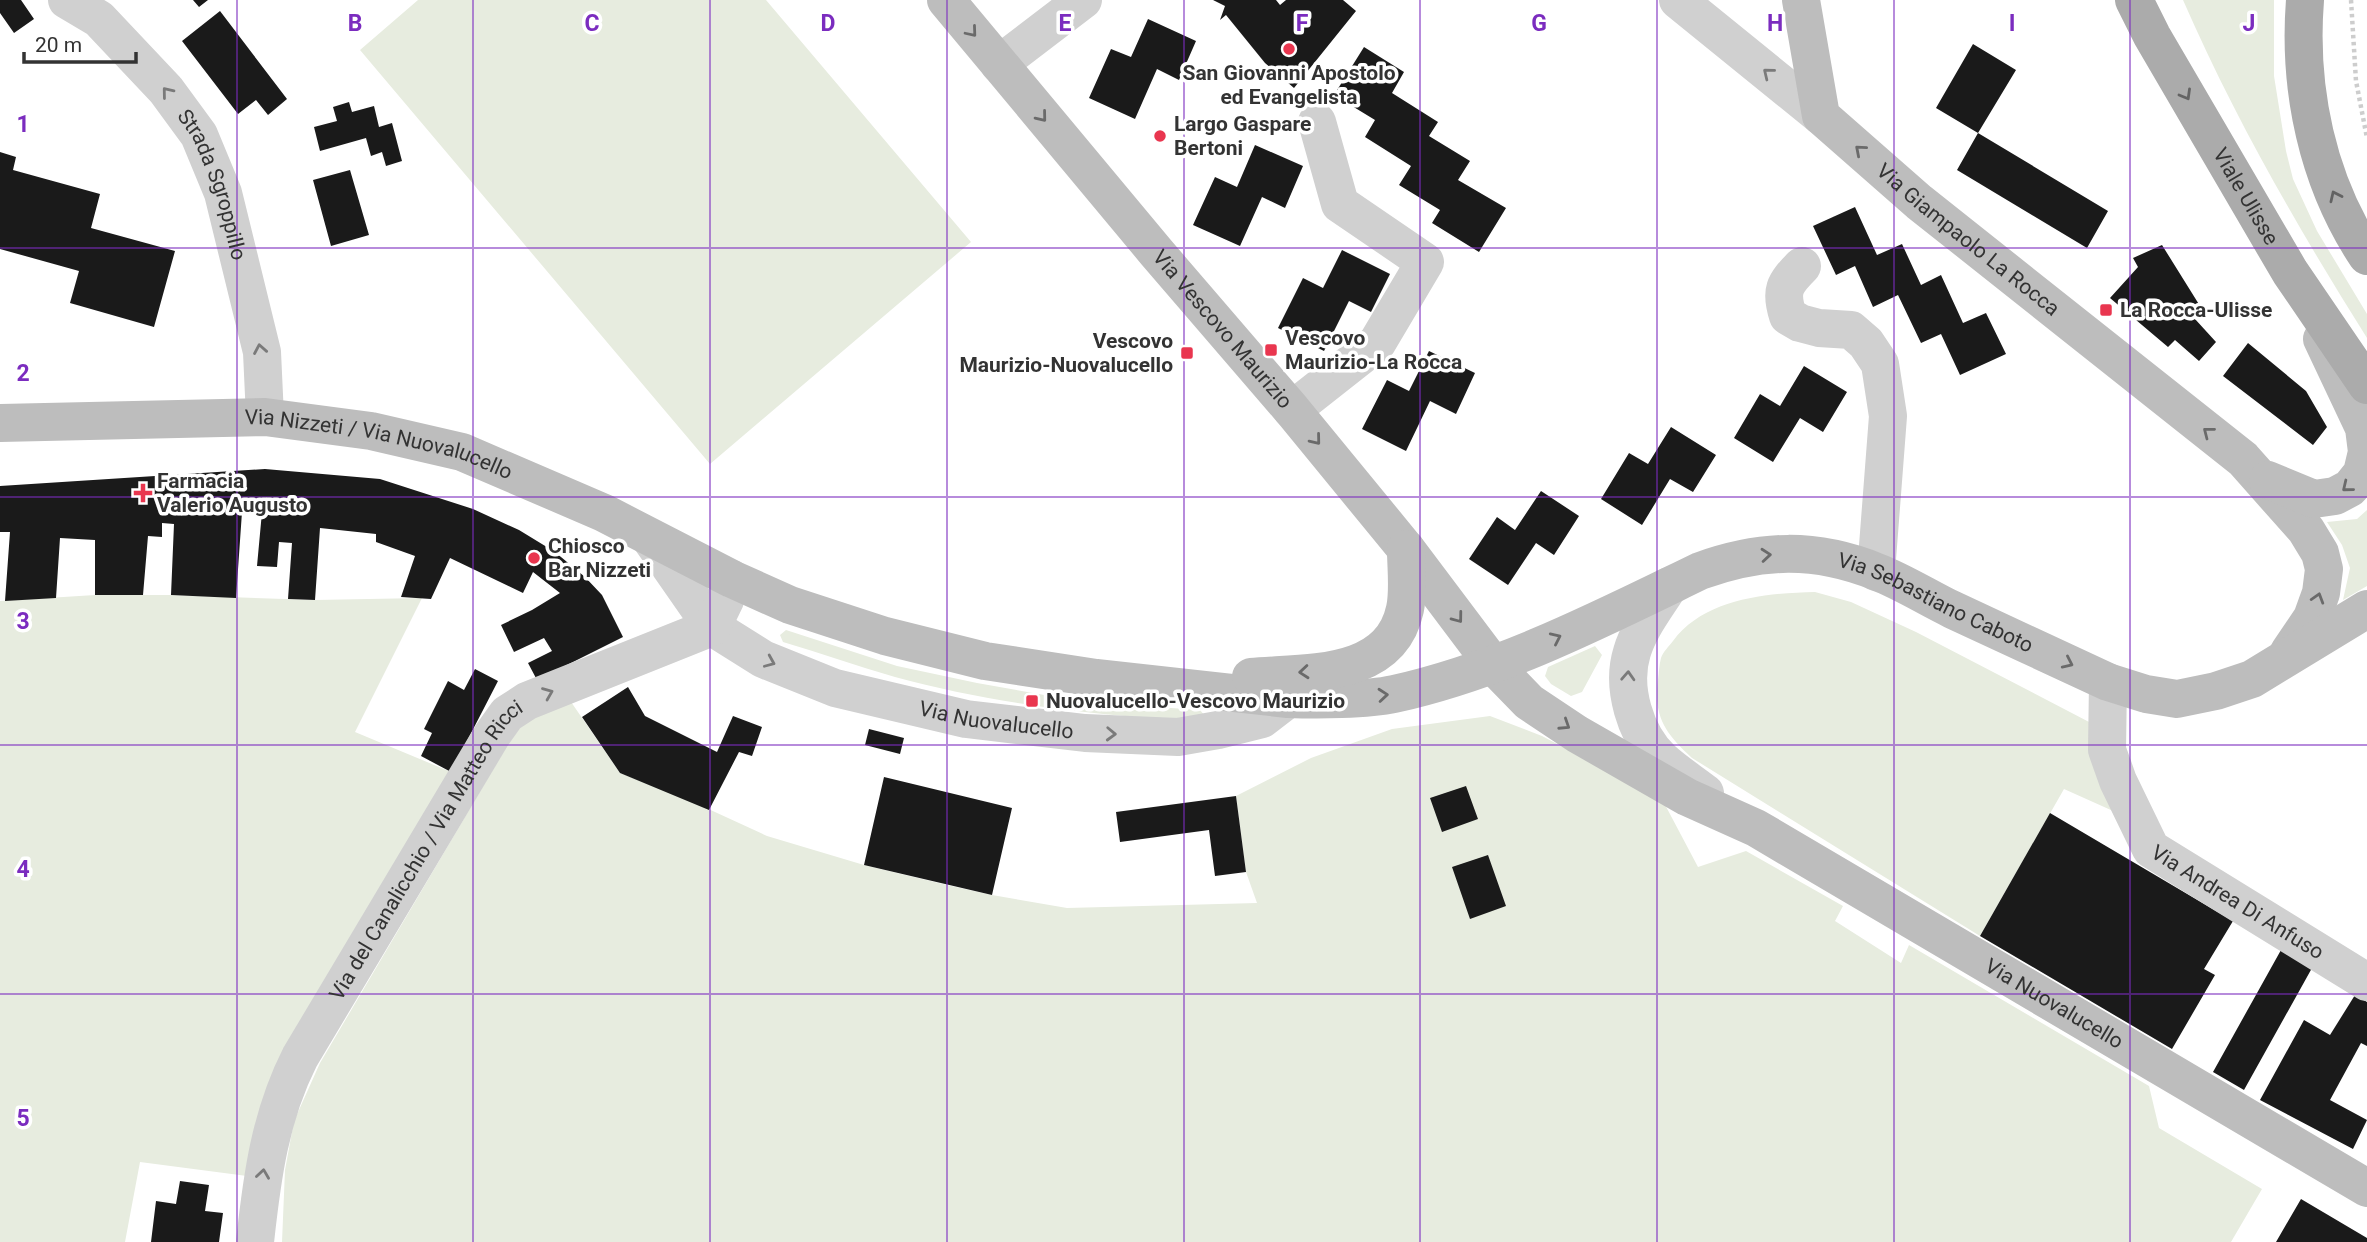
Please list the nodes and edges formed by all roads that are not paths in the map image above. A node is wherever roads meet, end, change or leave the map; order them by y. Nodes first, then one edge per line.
1 (67, 0) edge
2 (946, 0) edge
3 (1083, 0) edge
4 (1678, 0) edge
5 (1801, 0) edge
6 (2134, 0) edge
7 (2305, 0) edge
8 (2149, 18) edge
9 (999, 64) junction
10 (1821, 116) junction
11 (1317, 122) dead end
12 (2367, 257) edge
13 (1801, 266) dead end
14 (2290, 272) junction
15 (2367, 386) edge
16 (1292, 410) junction
17 (265, 417) junction
18 (0, 423) edge
19 (2260, 476) junction
20 (650, 538) junction
21 (1406, 550) junction
22 (1876, 572) junction
23 (732, 579) junction
24 (1669, 586) junction
25 (2367, 608) edge
26 (712, 627) junction
27 (2286, 657) junction
28 (1494, 666) junction
29 (2108, 682) junction
30 (1169, 685) junction
31 (1288, 699) junction
32 (1740, 820) junction
33 (2367, 982) edge
34 (2367, 1188) edge
35 (255, 1242) edge

17 -> 1 street, Strada Sgroppillo
2 -> 9 main road, Via Vescovo Maurizio
3 - 9 street
10 -> 4 street, Via Giampaolo La Rocca
5 - 10 main road
6 - 8 main road, Viale Ulisse
12 -> 7 main road
8 -> 14 main road, Viale Ulisse
9 -> 16 main road, Via Vescovo Maurizio
19 -> 10 main road, Via Giampaolo La Rocca
11 - 16 street
13 - 22 street
14 - 15 main road, Viale Ulisse
14 -> 19 main road
16 -> 21 main road, Via Vescovo Maurizio
17 - 18 main road, Via Nizzeti / Via Nuovalucello
17 - 20 main road, Via Nizzeti / Via Nuovalucello
27 -> 19 main road
20 - 23 main road, Via Nizzeti / Via Nuovalucello
20 - 26 street
21 -> 28 main road, Via Vescovo Maurizio
21 -> 30 main road
24 -> 22 main road, Via Sebastiano Caboto
22 -> 29 main road, Via Sebastiano Caboto
23 - 26 street
23 - 30 main road
28 -> 24 main road, Via Sebastiano Caboto
32 -> 24 street
25 - 27 main road, Via Sebastiano Caboto
26 -> 31 street, Via Nuovalucello
35 -> 26 street, Via del Canalicchio / Via Matteo Ricci
27 - 29 main road, Via Sebastiano Caboto
31 -> 28 main road, Via Sebastiano Caboto
28 -> 32 main road, Via Nuovalucello
29 - 33 street, Via Andrea Di Anfuso
30 - 31 main road, Via Sebastiano Caboto
32 - 34 main road, Via Nuovalucello

